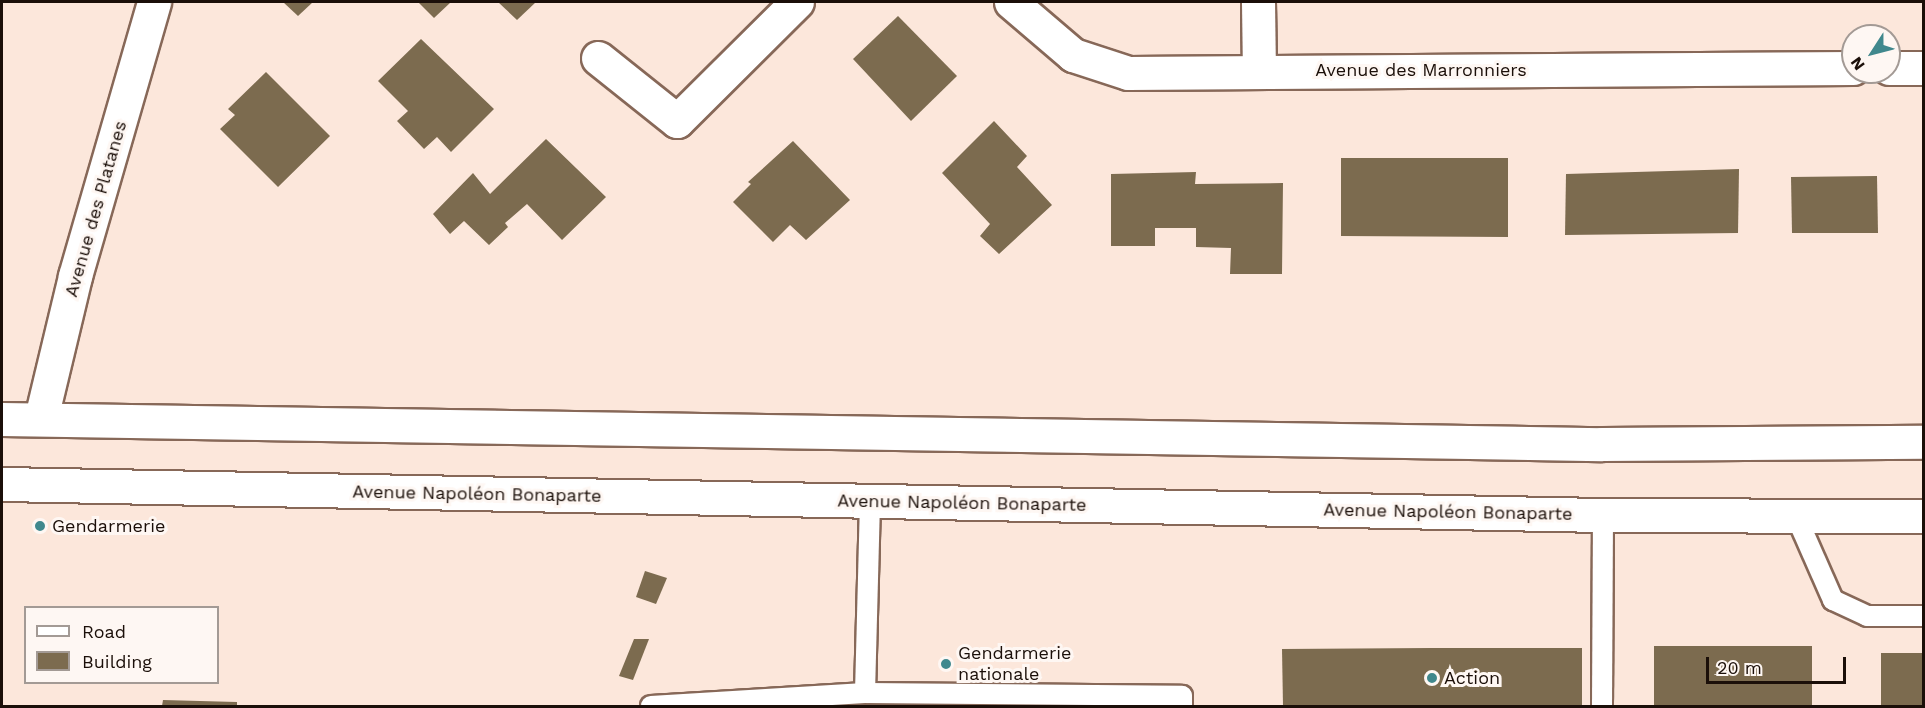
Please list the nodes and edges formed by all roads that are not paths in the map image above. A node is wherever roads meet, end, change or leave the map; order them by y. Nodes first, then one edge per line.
1 (154, 2) edge
2 (797, 2) edge
3 (1011, 2) edge
4 (1258, 2) edge
5 (597, 58) dead end
6 (1841, 68) edge
7 (1901, 68) edge
8 (1923, 68) edge
9 (1259, 70) junction
10 (41, 418) junction
11 (2, 419) edge
12 (1923, 442) edge
13 (2, 484) edge
14 (870, 502) junction
15 (1603, 515) junction
16 (1796, 516) junction
17 (1923, 516) edge
18 (1923, 616) edge
19 (866, 693) junction
20 (1020, 701) edge
21 (651, 706) edge
22 (1182, 706) edge
23 (1602, 706) edge

1 - 10 main road, Avenue des Platanes
2 - 5 main road
3 - 9 main road, Avenue des Marronniers
4 - 9 main road
6 - 9 main road, Avenue des Marronniers
7 - 8 main road
10 - 11 main road
10 - 12 main road
13 - 14 main road, Avenue Napoléon Bonaparte
14 - 15 main road, Avenue Napoléon Bonaparte
14 - 19 lane
15 - 16 main road, Avenue Napoléon Bonaparte
15 - 23 lane
16 - 17 main road, Avenue Napoléon Bonaparte
16 - 18 lane
19 - 20 lane
19 - 21 lane
20 - 22 lane

